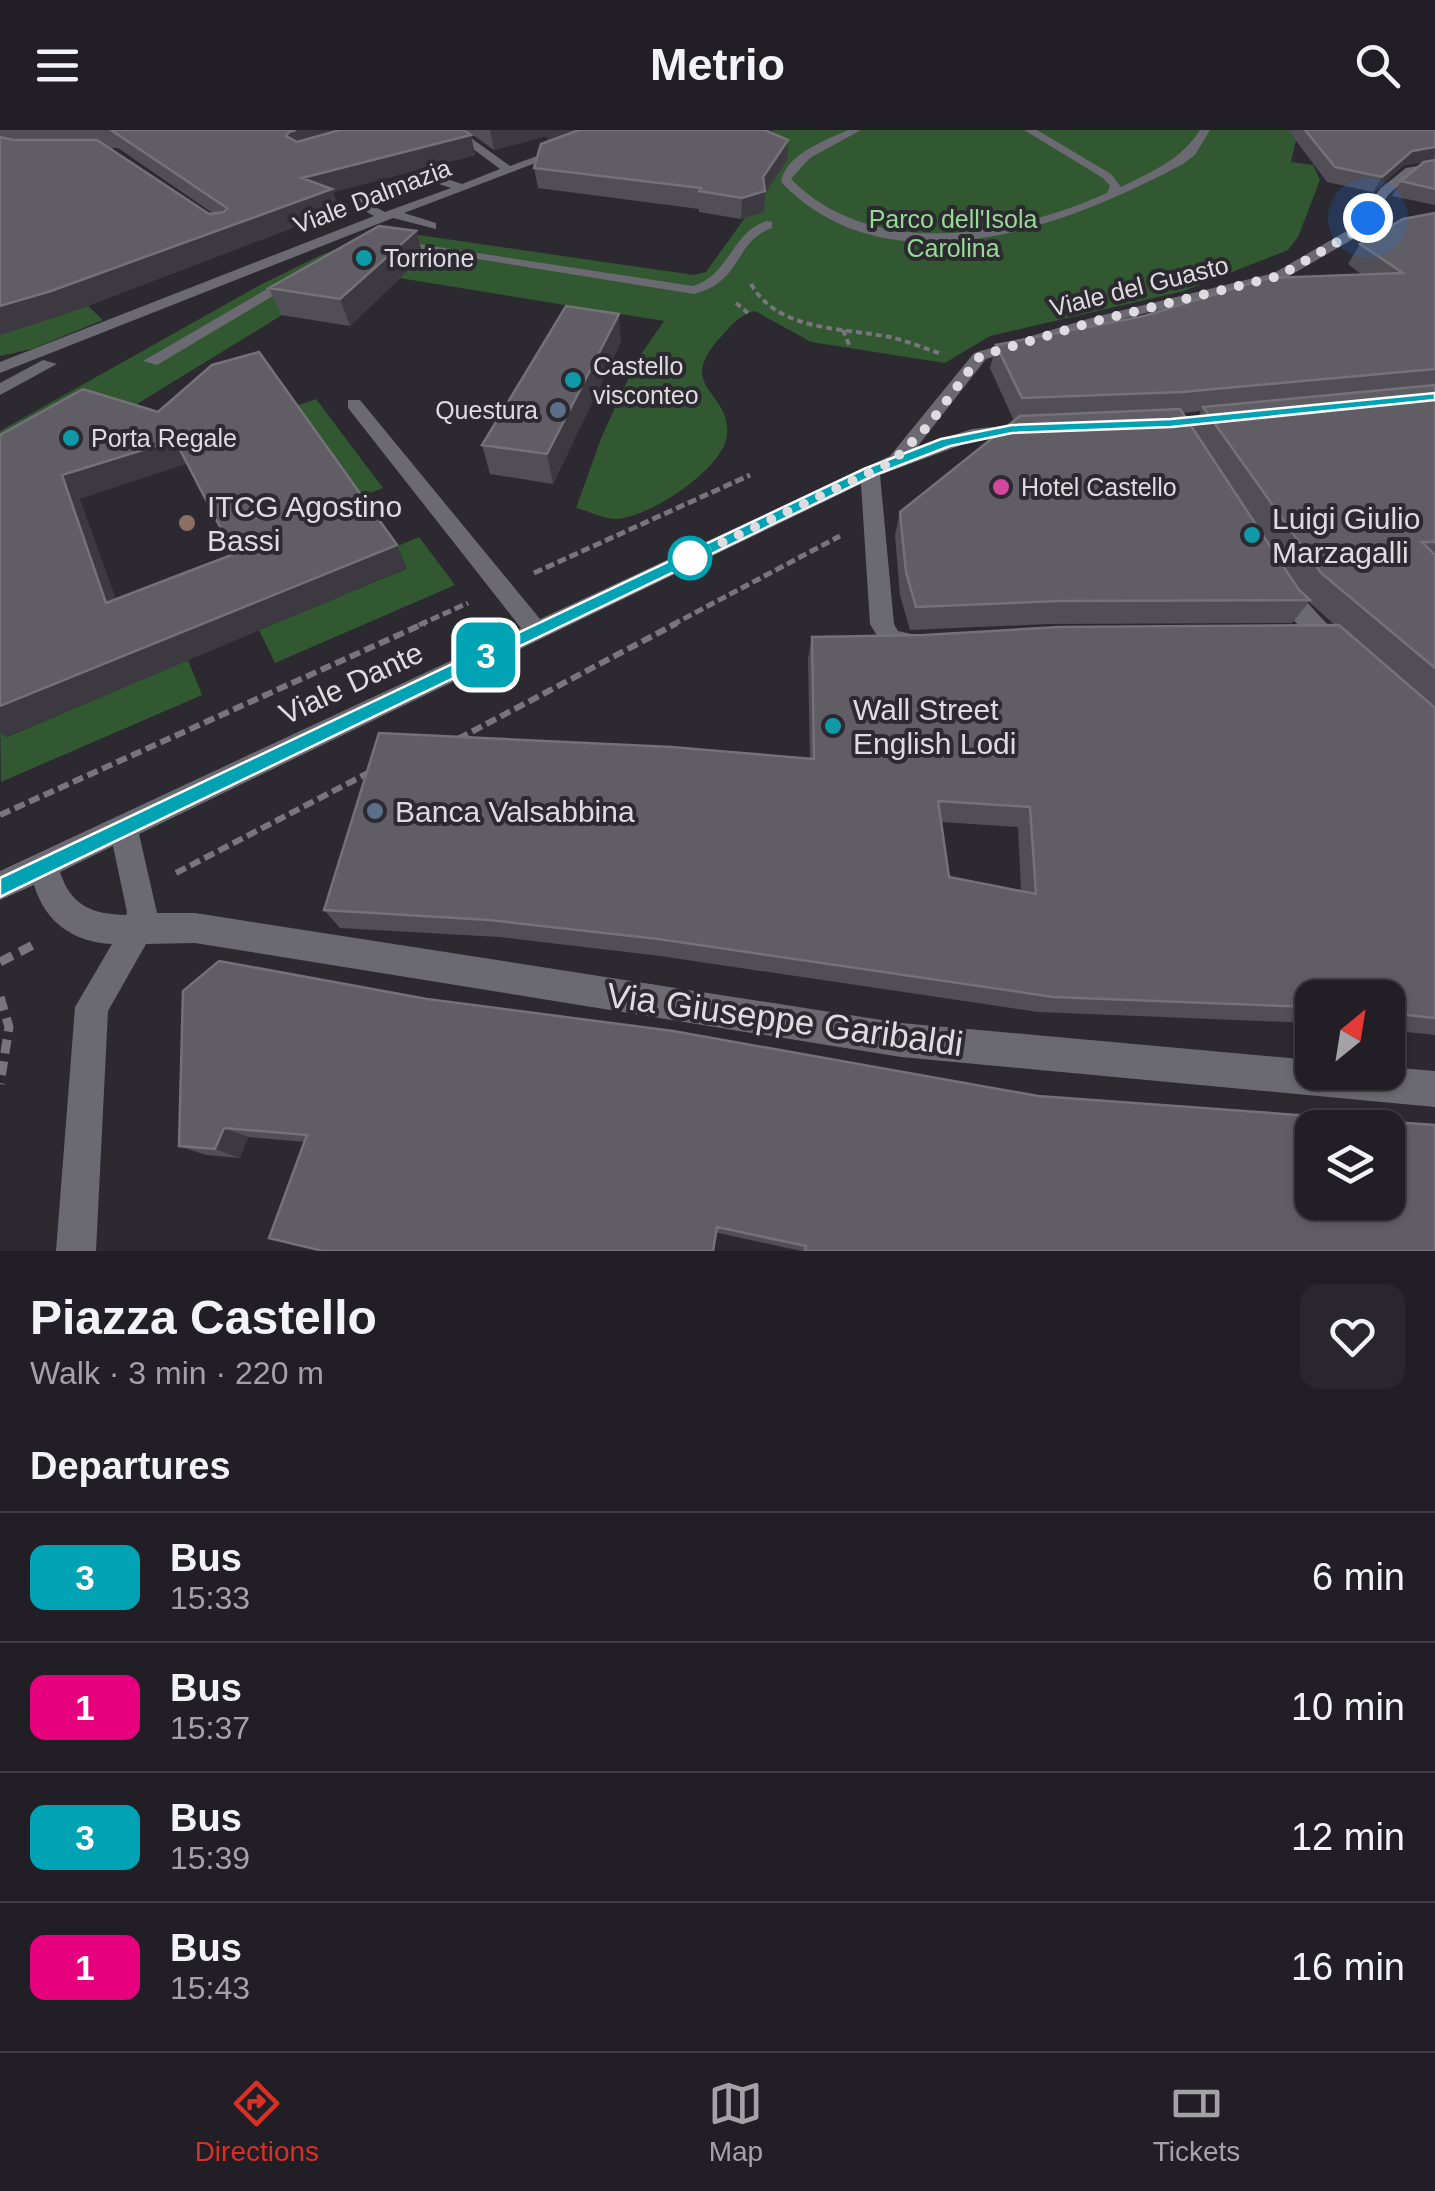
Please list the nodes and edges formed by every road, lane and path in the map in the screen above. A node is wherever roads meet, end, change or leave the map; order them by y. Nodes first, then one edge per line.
1 (453, 130) edge
2 (617, 130) edge
3 (856, 130) edge
4 (1029, 130) edge
5 (1205, 130) edge
6 (1435, 166) edge
7 (510, 170) junction
8 (464, 188) junction
9 (1112, 196) junction
10 (389, 215) junction
11 (767, 224) joint
12 (431, 226) dead end
13 (371, 243) edge
14 (321, 262) edge
15 (202, 290) junction
16 (843, 329) junction
17 (850, 347) dead end
18 (152, 361) dead end
19 (970, 365) junction
20 (0, 368) edge
21 (0, 390) edge
22 (354, 404) dead end
23 (1058, 427) edge
24 (881, 467) junction
25 (750, 475) dead end
26 (844, 534) dead end
27 (1272, 574) edge
28 (502, 587) junction
29 (537, 631) junction
30 (1322, 635) junction
31 (1282, 636) edge
32 (950, 642) edge
33 (1351, 661) edge
34 (455, 741) edge
35 (374, 758) edge
36 (0, 815) edge
37 (123, 827) junction
38 (43, 865) junction
39 (0, 886) edge
40 (139, 891) junction
41 (138, 927) junction
42 (0, 997) edge
43 (0, 1084) edge
44 (1435, 1089) edge
45 (76, 1251) edge

1 - 7 street
2 - 7 street, Viale Dalmazia
3 - 9 street
4 - 9 street
5 - 9 street
6 - 19 street, Viale del Guasto
7 - 8 street, Viale Dalmazia
8 - 10 street, Viale Dalmazia
8 - 10 street
10 - 12 street
10 - 15 street, Viale Dalmazia
11 - 13 street
11 - 16 path
14 - 18 street
15 - 20 street, Viale Dalmazia
15 - 21 street, Viale Dalmazia
16 - 17 path
16 - 19 path
19 - 24 street
22 - 28 street
23 - 24 street
24 - 29 street, Viale Dante
24 - 32 street
25 - 28 path
26 - 34 path
27 - 30 street
28 - 29 street
28 - 36 path
29 - 37 street, Viale Dante
30 - 31 street
30 - 33 street
35 - 40 path
37 - 38 street, Viale Dante
37 - 40 street
38 - 39 street, Viale Dante
38 - 41 street, Via Giuseppe Garibaldi
40 - 41 street
41 - 44 street, Via Giuseppe Garibaldi
41 - 45 street
42 - 43 path

